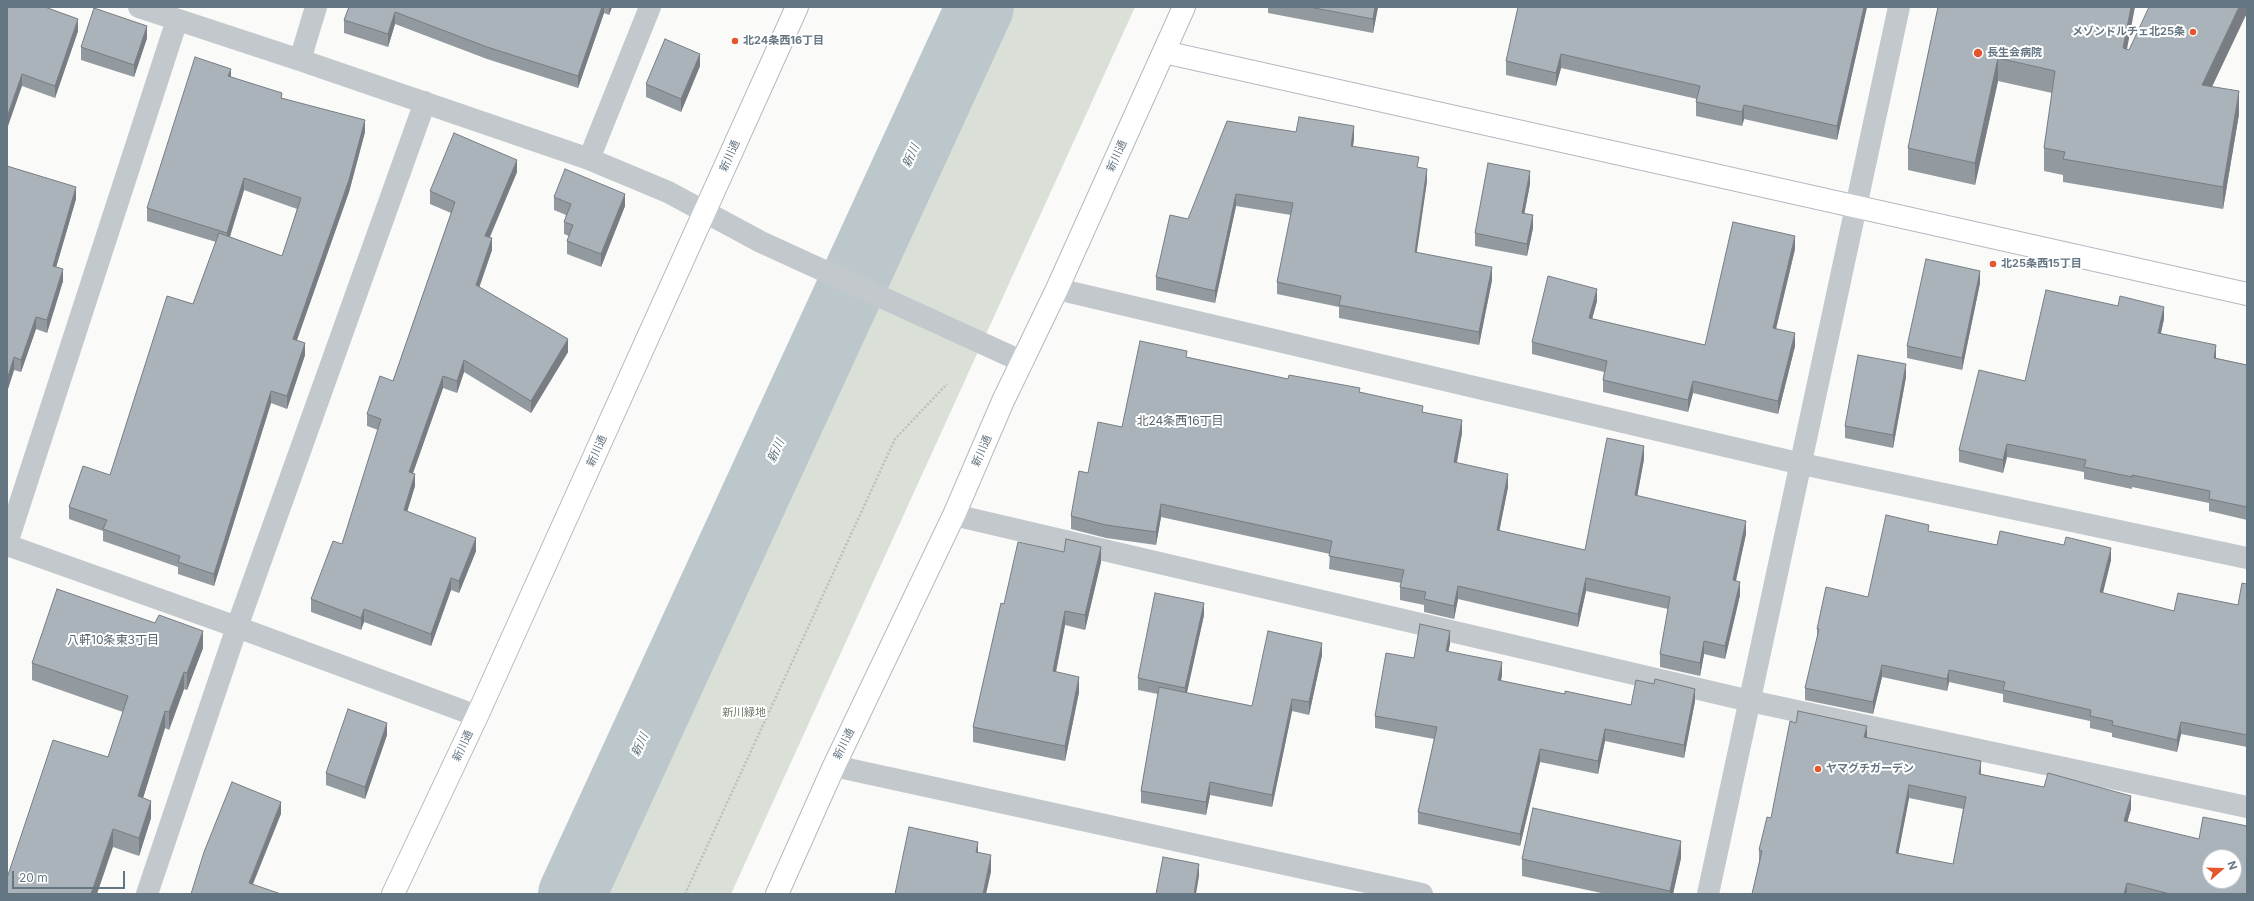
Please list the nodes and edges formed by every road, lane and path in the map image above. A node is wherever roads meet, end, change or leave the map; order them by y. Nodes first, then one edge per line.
1 (139, 7) edge
2 (316, 7) edge
3 (650, 7) edge
4 (797, 7) edge
5 (1184, 7) edge
6 (1899, 7) edge
7 (177, 20) junction
8 (1164, 52) junction
9 (300, 60) junction
10 (425, 102) junction
11 (589, 159) junction
12 (1857, 207) junction
13 (705, 211) junction
14 (1057, 289) junction
15 (2247, 294) edge
16 (1023, 362) junction
17 (947, 384) dead end
18 (1802, 464) junction
19 (954, 515) junction
20 (7, 544) edge
21 (2247, 558) edge
22 (237, 626) junction
23 (1750, 701) junction
24 (477, 716) junction
25 (834, 766) junction
26 (2247, 807) edge
27 (147, 894) edge
28 (393, 894) edge
29 (685, 894) edge
30 (777, 894) edge
31 (1422, 894) edge
32 (1708, 894) edge

1 - 7 street
2 - 9 street
3 - 11 street
4 - 13 street, 新川通
5 - 8 street, 新川通
6 - 12 street
7 - 9 street
7 - 20 street
8 - 12 street
8 - 14 street, 新川通
9 - 10 street
10 - 11 street
10 - 22 street
11 - 13 street
12 - 15 street
12 - 18 street
13 - 16 street
13 - 24 street, 新川通
14 - 16 street, 新川通
14 - 18 street
16 - 19 street, 新川通
17 - 29 path
18 - 21 street
18 - 23 street
19 - 23 street
19 - 25 street, 新川通
20 - 22 street
22 - 24 street
22 - 27 street
23 - 26 street
23 - 32 street
24 - 28 street, 新川通
25 - 30 street, 新川通
25 - 31 street

